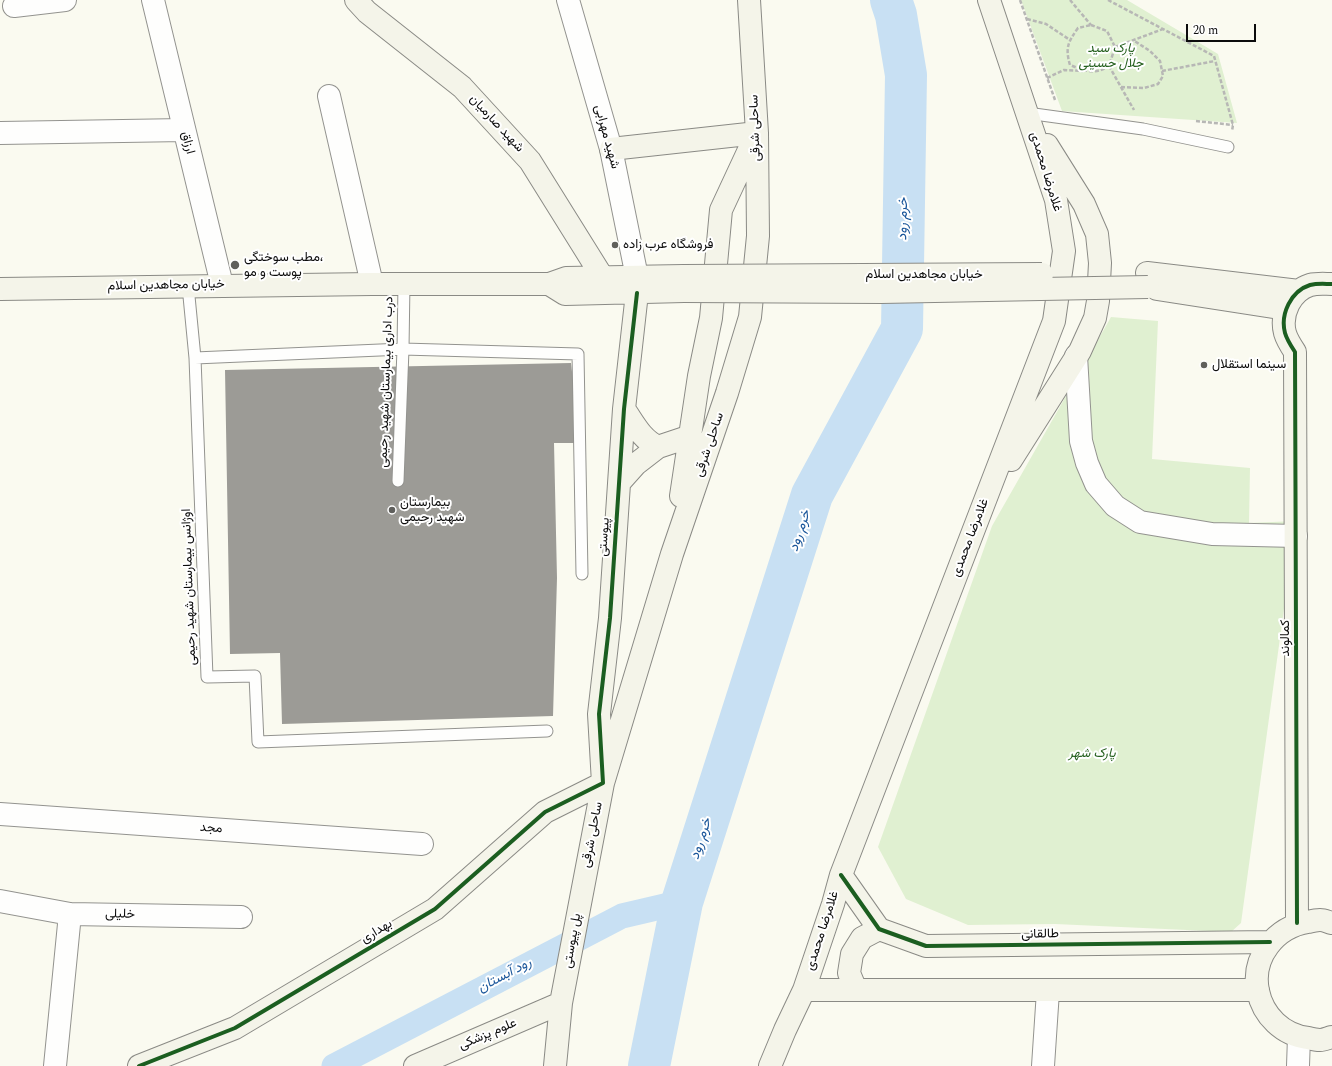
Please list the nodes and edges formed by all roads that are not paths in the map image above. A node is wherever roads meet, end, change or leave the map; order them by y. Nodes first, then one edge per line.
1 (64, 0) edge
2 (153, 0) edge
3 (356, 0) edge
4 (568, 0) edge
5 (749, 0) edge
6 (989, 0) edge
7 (14, 6) dead end
8 (329, 96) dead end
9 (1027, 113) junction
10 (184, 130) junction
11 (0, 133) edge
12 (758, 133) junction
13 (1228, 147) road end
14 (611, 149) junction
15 (603, 278) junction
16 (1148, 280) junction
17 (372, 284) junction
18 (404, 284) junction
19 (549, 284) junction
20 (1332, 284) edge
21 (222, 285) junction
22 (637, 285) junction
23 (188, 286) junction
24 (0, 289) edge
25 (1300, 291) junction
26 (1286, 309) junction
27 (403, 349) junction
28 (1076, 356) junction
29 (194, 358) junction
30 (624, 408) junction
31 (691, 436) junction
32 (658, 447) junction
33 (398, 481) dead end
34 (619, 483) junction
35 (984, 503) junction
36 (1296, 536) junction
37 (672, 554) junction
38 (582, 574) dead end
39 (547, 731) dead end
40 (604, 783) junction
41 (0, 814) edge
42 (422, 844) dead end
43 (841, 875) junction
44 (584, 878) joint
45 (0, 901) edge
46 (70, 914) junction
47 (241, 917) dead end
48 (1297, 923) junction
49 (1332, 923) edge
50 (879, 929) junction
51 (1270, 942) junction
52 (804, 990) junction
53 (856, 990) junction
54 (1258, 990) junction
55 (1048, 991) junction
56 (561, 1003) junction
57 (1300, 1037) junction
58 (1332, 1037) edge
59 (56, 1066) edge
60 (140, 1066) edge
61 (415, 1066) edge
62 (555, 1066) edge
63 (770, 1066) edge
64 (1043, 1066) edge
65 (1298, 1066) edge

1 - 7 street
2 - 10 street, ارزاق
3 - 15 main road, شهید صارمیان
4 - 14 street, شهید مهرابی
5 - 12 main road, ساحلی شرقی
6 - 9 main road, غلامرضا محمدی
8 - 17 street
9 - 13 lane
9 - 28 main road
9 - 35 main road, غلامرضا محمدی
10 - 11 street
10 - 21 street, ارزاق
12 - 14 main road
12 - 31 main road
12 - 37 main road, ساحلی شرقی
14 - 22 street, شهید مهرابی
15 - 19 main road, خیابان مجاهدین اسلام
15 - 22 main road, خیابان مجاهدین اسلام
16 - 22 main road, خیابان مجاهدین اسلام, bridge
16 - 25 main road, خیابان مجاهدین اسلام
16 - 26 main road, خیابان مجاهدین اسلام
17 - 18 main road, خیابان مجاهدین اسلام
17 - 21 main road, خیابان مجاهدین اسلام
18 - 19 main road, خیابان مجاهدین اسلام
18 - 27 lane, درب اداری بيمارستان شهيد رحیمی
19 - 22 main road, خیابان مجاهدین اسلام
20 - 25 main road
21 - 23 main road, خیابان مجاهدین اسلام
22 - 30 main road, پیوستی
23 - 24 main road, خیابان مجاهدین اسلام
23 - 29 lane, اوژانس بیمارستان شهید رحیمی
25 - 26 main road
26 - 36 main road, کمالوند
27 - 29 lane
27 - 33 lane, درب اداری بيمارستان شهيد رحیمی
27 - 38 lane
28 - 35 main road
28 - 36 street
29 - 39 lane, اوژانس بیمارستان شهید رحیمی
30 - 32 main road
30 - 34 main road, پیوستی
31 - 32 main road
31 - 37 main road
32 - 34 main road
34 - 40 main road, پیوستی
35 - 43 main road, غلامرضا محمدی
36 - 48 main road, کمالوند
37 - 40 main road, ساحلی شرقی
40 - 44 main road, ساحلی شرقی
40 - 60 main road, بهداری
41 - 42 street, مجد
43 - 50 main road
43 - 52 main road, غلامرضا محمدی
44 - 56 main road, پل پیوستی
45 - 46 street, خلیلی
46 - 47 street, خلیلی
46 - 59 street
48 - 49 main road
48 - 51 main road
50 - 51 main road, طالقانی
50 - 53 main road
51 - 54 main road
52 - 53 main road
52 - 63 main road, غلامرضا محمدی
53 - 55 main road
54 - 55 main road
54 - 57 main road
55 - 64 street
56 - 61 main road, علوم پزشکی
56 - 62 main road
57 - 58 main road
57 - 65 street

